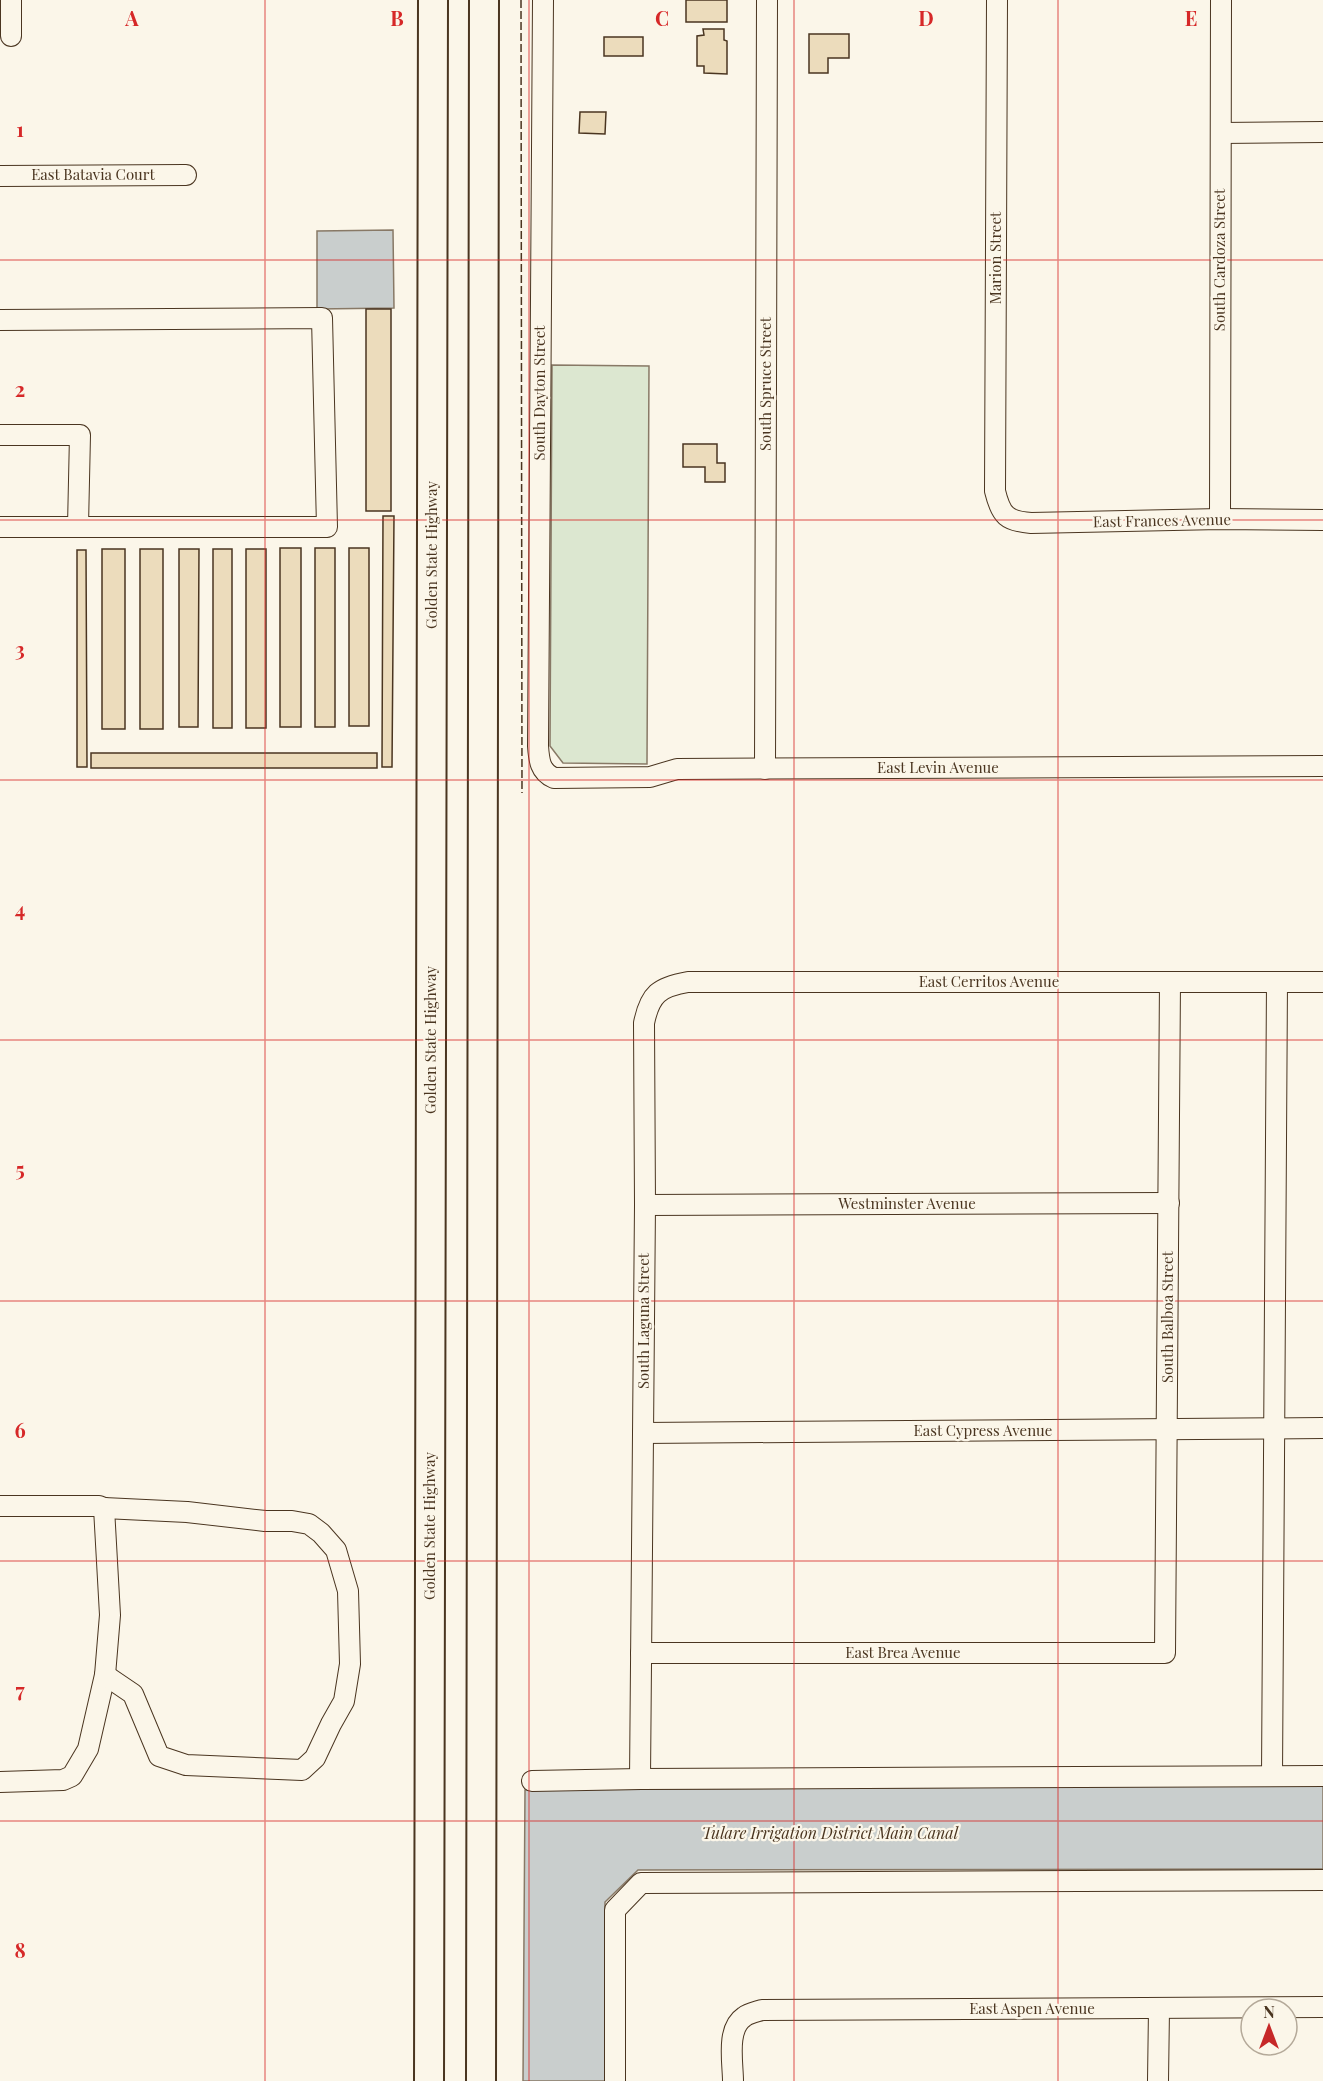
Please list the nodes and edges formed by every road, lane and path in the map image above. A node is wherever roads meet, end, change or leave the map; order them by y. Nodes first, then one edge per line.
1 (11, 0) edge
2 (433, 0) edge
3 (484, 0) edge
4 (543, 0) edge
5 (767, 0) edge
6 (997, 0) edge
7 (1221, 0) edge
8 (11, 36) dead end
9 (1323, 132) edge
10 (1221, 133) junction
11 (186, 175) dead end
12 (0, 176) edge
13 (0, 320) edge
14 (0, 435) edge
15 (1003, 514) joint
16 (1220, 519) junction
17 (1323, 520) edge
18 (78, 526) junction
19 (0, 527) edge
20 (1323, 766) edge
21 (765, 769) junction
22 (554, 778) joint
23 (1170, 982) junction
24 (1277, 982) junction
25 (1323, 982) edge
26 (657, 992) joint
27 (1169, 1203) junction
28 (645, 1205) junction
29 (1323, 1428) edge
30 (1273, 1429) junction
31 (1167, 1430) junction
32 (643, 1433) junction
33 (0, 1506) edge
34 (104, 1508) junction
35 (641, 1653) junction
36 (1165, 1653) joint
37 (105, 1675) junction
38 (1272, 1776) junction
39 (1323, 1776) edge
40 (639, 1779) junction
41 (532, 1781) dead end
42 (0, 1782) edge
43 (1323, 1880) edge
44 (1323, 2007) edge
45 (1159, 2009) junction
46 (429, 2081) edge
47 (481, 2081) edge
48 (615, 2081) edge
49 (733, 2081) edge
50 (1158, 2081) edge

1 - 8 street
2 - 46 highway, Golden State Highway
3 - 47 highway
4 - 22 street, South Dayton Street
5 - 21 street, South Spruce Street
6 - 15 street, Marion Street
7 - 10 street, South Cardoza Street
9 - 10 street
10 - 16 street, South Cardoza Street
11 - 12 street, East Batavia Court
13 - 18 street
14 - 18 street
15 - 16 street, East Frances Avenue
16 - 17 street, East Frances Avenue
18 - 19 street
20 - 21 street, East Levin Avenue
21 - 22 street, East Levin Avenue
23 - 24 street, East Cerritos Avenue
23 - 26 street, East Cerritos Avenue
23 - 27 street, South Balboa Street
24 - 25 street, East Cerritos Avenue
24 - 30 street
26 - 28 street, South Laguna Street
27 - 28 street, Westminster Avenue
27 - 31 street, South Balboa Street
28 - 32 street, South Laguna Street
29 - 30 street, East Cypress Avenue
30 - 31 street, East Cypress Avenue
30 - 38 street
31 - 32 street, East Cypress Avenue
31 - 36 street, South Balboa Street
32 - 35 street, South Laguna Street
33 - 34 street
34 - 37 street
34 - 37 street
35 - 36 street, East Brea Avenue
35 - 40 street, South Laguna Street
37 - 42 street
38 - 39 street
38 - 40 street
40 - 41 street
43 - 48 street
44 - 45 street, East Aspen Avenue
45 - 49 street, East Aspen Avenue
45 - 50 street

